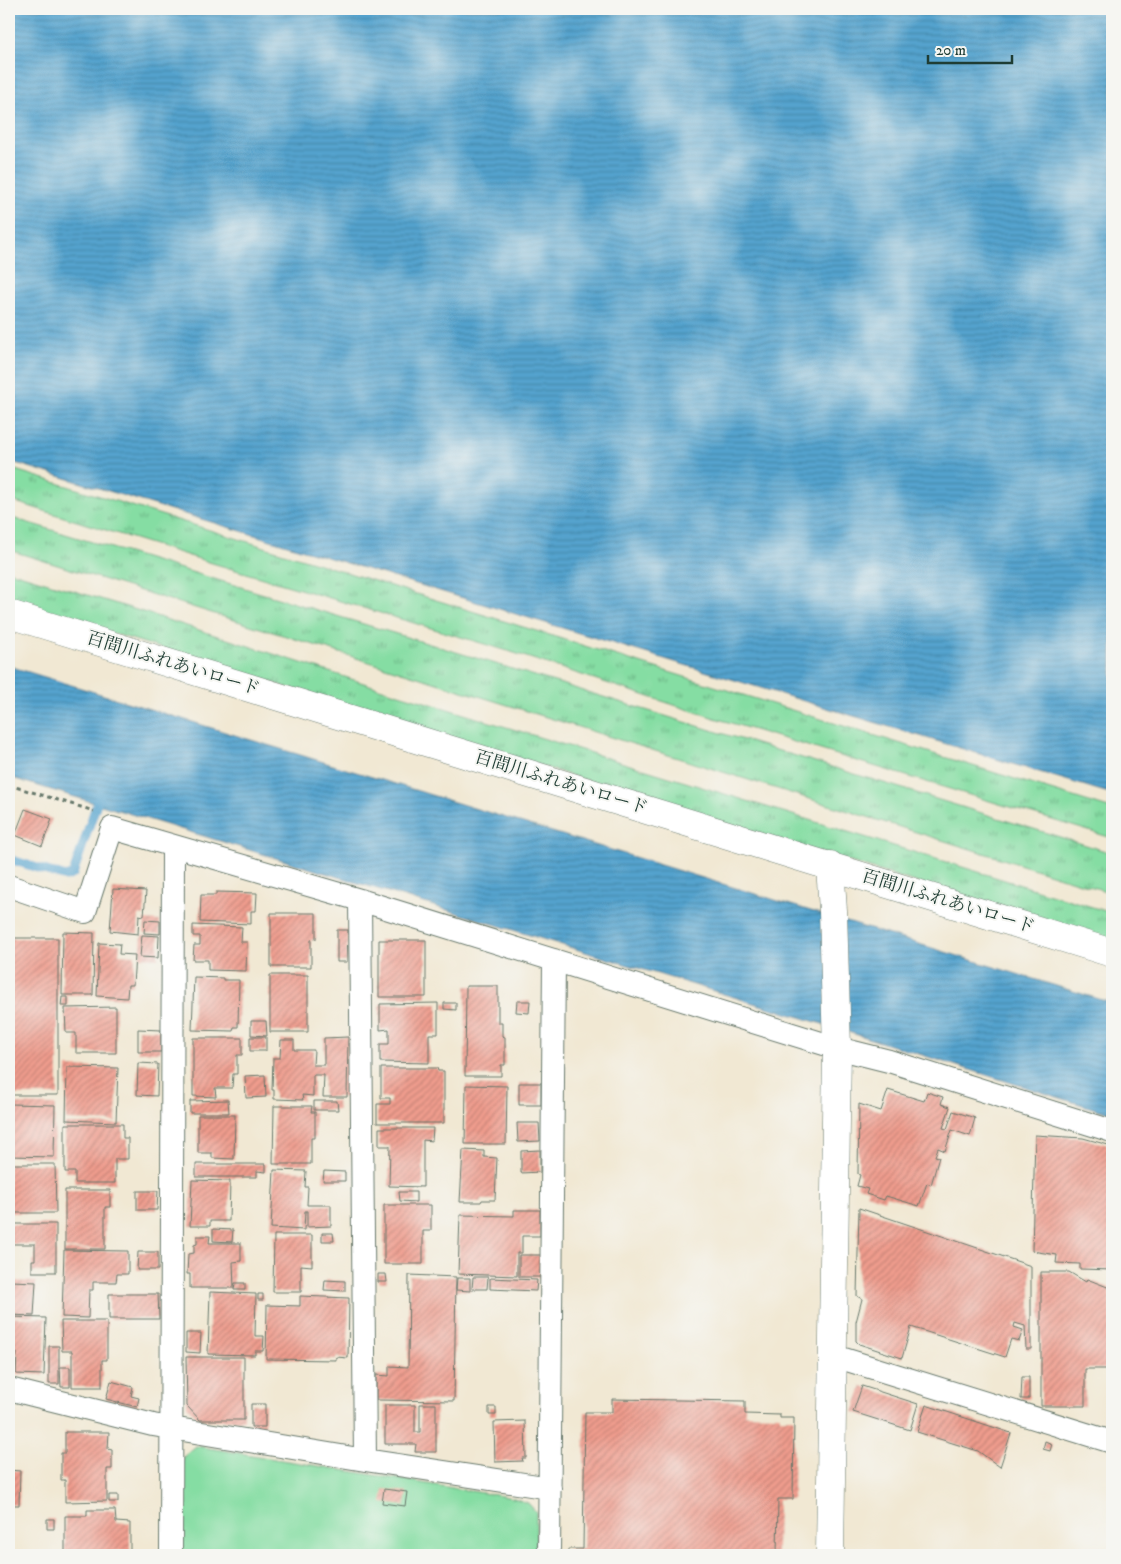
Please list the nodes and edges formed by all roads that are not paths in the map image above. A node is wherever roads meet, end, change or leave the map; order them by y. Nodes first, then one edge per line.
1 (9, 614) edge
2 (173, 846) junction
3 (830, 865) junction
4 (9, 886) edge
5 (360, 900) junction
6 (1112, 953) edge
7 (554, 960) junction
8 (836, 1036) junction
9 (1112, 1131) edge
10 (831, 1355) junction
11 (9, 1389) edge
12 (171, 1428) junction
13 (1112, 1442) edge
14 (365, 1460) junction
15 (550, 1488) junction
16 (171, 1555) edge
17 (549, 1555) edge
18 (830, 1555) edge

1 - 3 street, 百間川ふれあいロード
2 - 4 street
2 - 5 street
2 - 12 street
3 - 6 street, 百間川ふれあいロード
3 - 8 street
5 - 7 street
5 - 14 street
7 - 8 street
7 - 15 street
8 - 9 street
8 - 10 street
10 - 13 street
10 - 18 street
11 - 12 street
12 - 14 street
12 - 16 street
14 - 15 street
15 - 17 street

